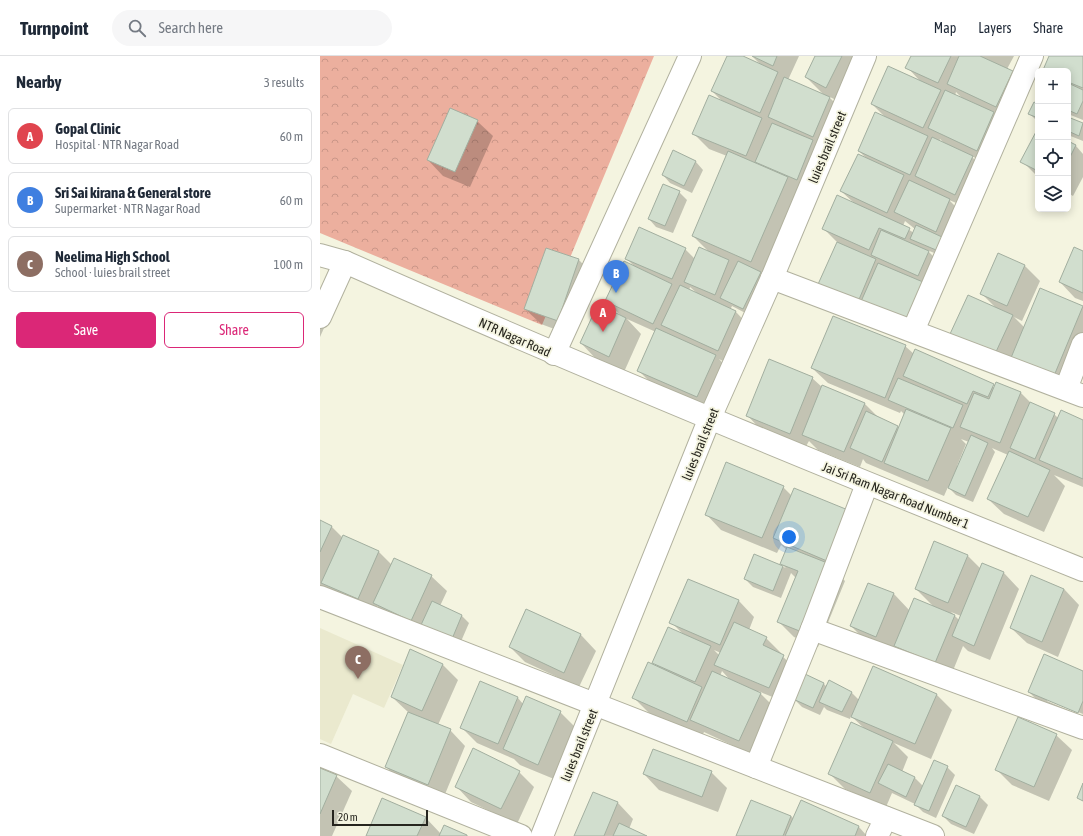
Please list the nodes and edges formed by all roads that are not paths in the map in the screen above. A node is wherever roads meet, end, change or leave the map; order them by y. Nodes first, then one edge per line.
1 (690, 56) edge
2 (865, 56) edge
3 (1032, 56) edge
4 (320, 255) edge
5 (346, 262) junction
6 (772, 278) junction
7 (320, 317) edge
8 (913, 331) junction
9 (1083, 344) edge
10 (554, 354) junction
11 (1074, 393) edge
12 (710, 420) junction
13 (867, 484) junction
14 (1083, 570) edge
15 (320, 597) edge
16 (812, 629) junction
17 (596, 705) junction
18 (1083, 728) edge
19 (320, 755) edge
20 (756, 767) junction
21 (881, 827) edge
22 (521, 836) edge
23 (542, 836) edge
24 (933, 836) edge

1 - 10 street
2 - 6 street, luies brail street
3 - 8 street
4 - 5 street, NTR Nagar Road
5 - 7 street
5 - 10 street, NTR Nagar Road
6 - 8 street
6 - 12 street, luies brail street
8 - 11 street
9 - 11 street
10 - 12 street, NTR Nagar Road
12 - 13 street, Jai Sri Ram Nagar Road Number 1
12 - 17 street, luies brail street
13 - 14 street, Jai Sri Ram Nagar Road Number 1
13 - 16 street
15 - 17 street
16 - 18 street
16 - 20 street
17 - 20 street
17 - 23 street, luies brail street
19 - 22 street
20 - 21 street
21 - 24 street

